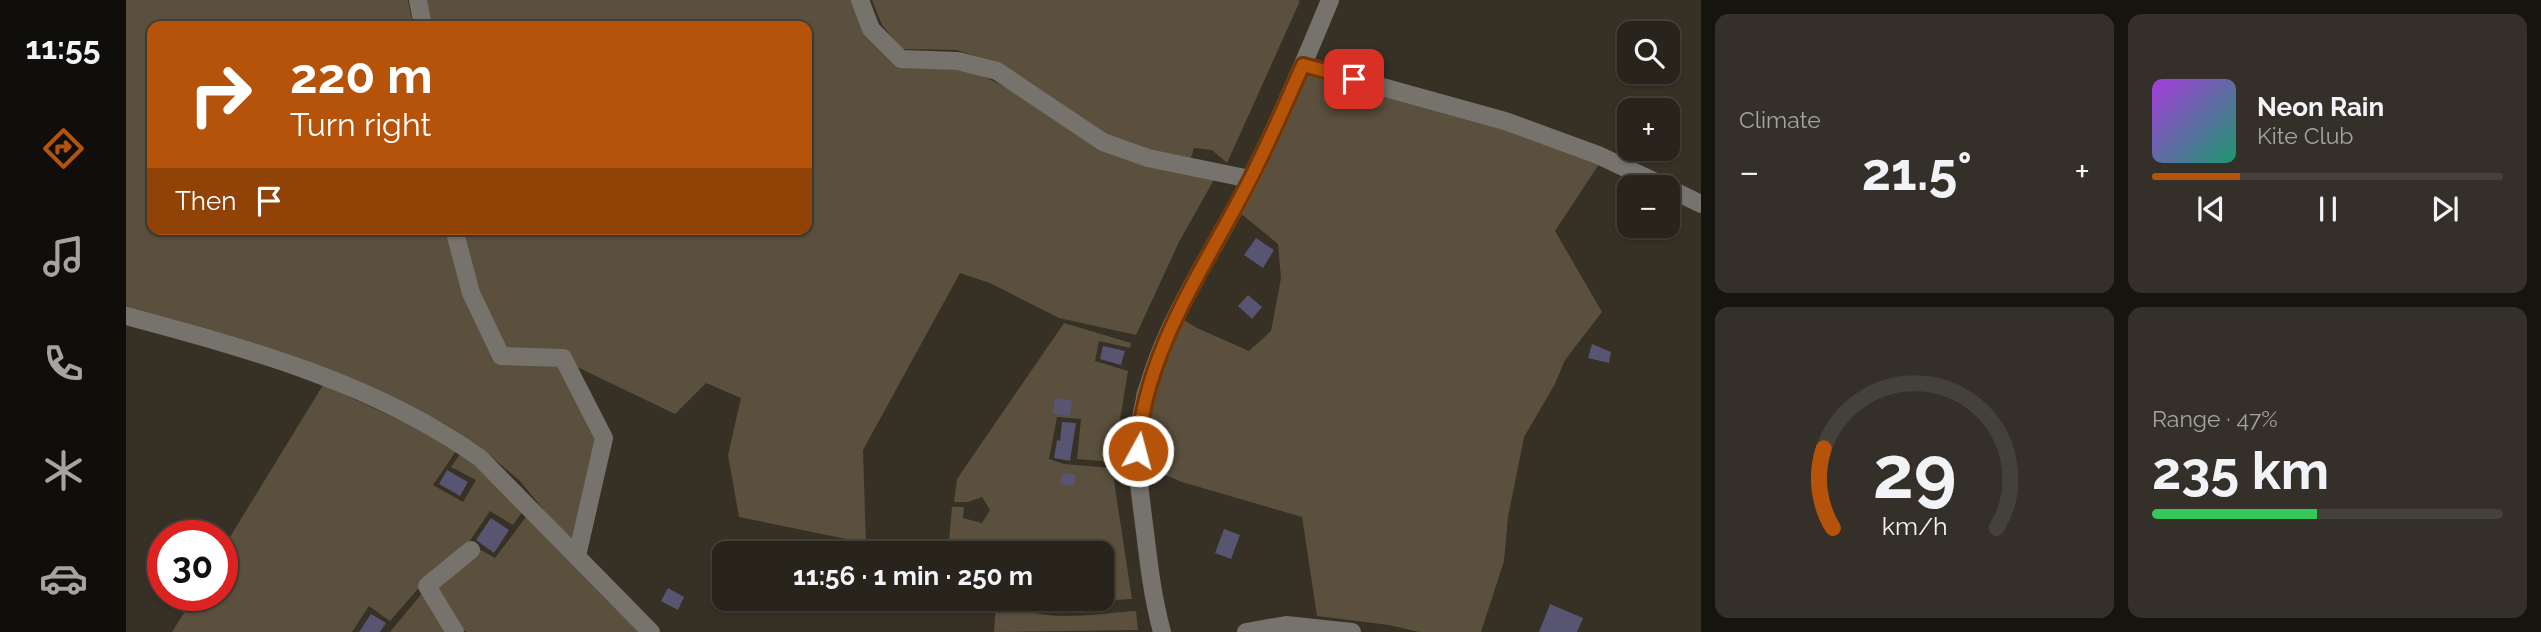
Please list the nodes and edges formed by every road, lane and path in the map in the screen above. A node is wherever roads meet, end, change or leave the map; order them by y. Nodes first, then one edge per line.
1 (418, 0) edge
2 (860, 0) edge
3 (1330, 0) edge
4 (422, 21) edge
5 (1303, 65) junction
6 (1640, 175) edge
7 (1250, 179) junction
8 (1680, 194) edge
9 (1701, 204) edge
10 (455, 235) edge
11 (126, 317) edge
12 (471, 550) dead end
13 (577, 556) junction
14 (455, 632) edge
15 (651, 632) edge
16 (1162, 632) edge
17 (1246, 632) edge
18 (1352, 632) edge

1 - 4 street
2 - 7 street
3 - 5 street
5 - 6 street
5 - 7 street
7 - 16 street
8 - 9 street
10 - 13 street
11 - 13 street
12 - 14 street
13 - 15 street
17 - 18 street

